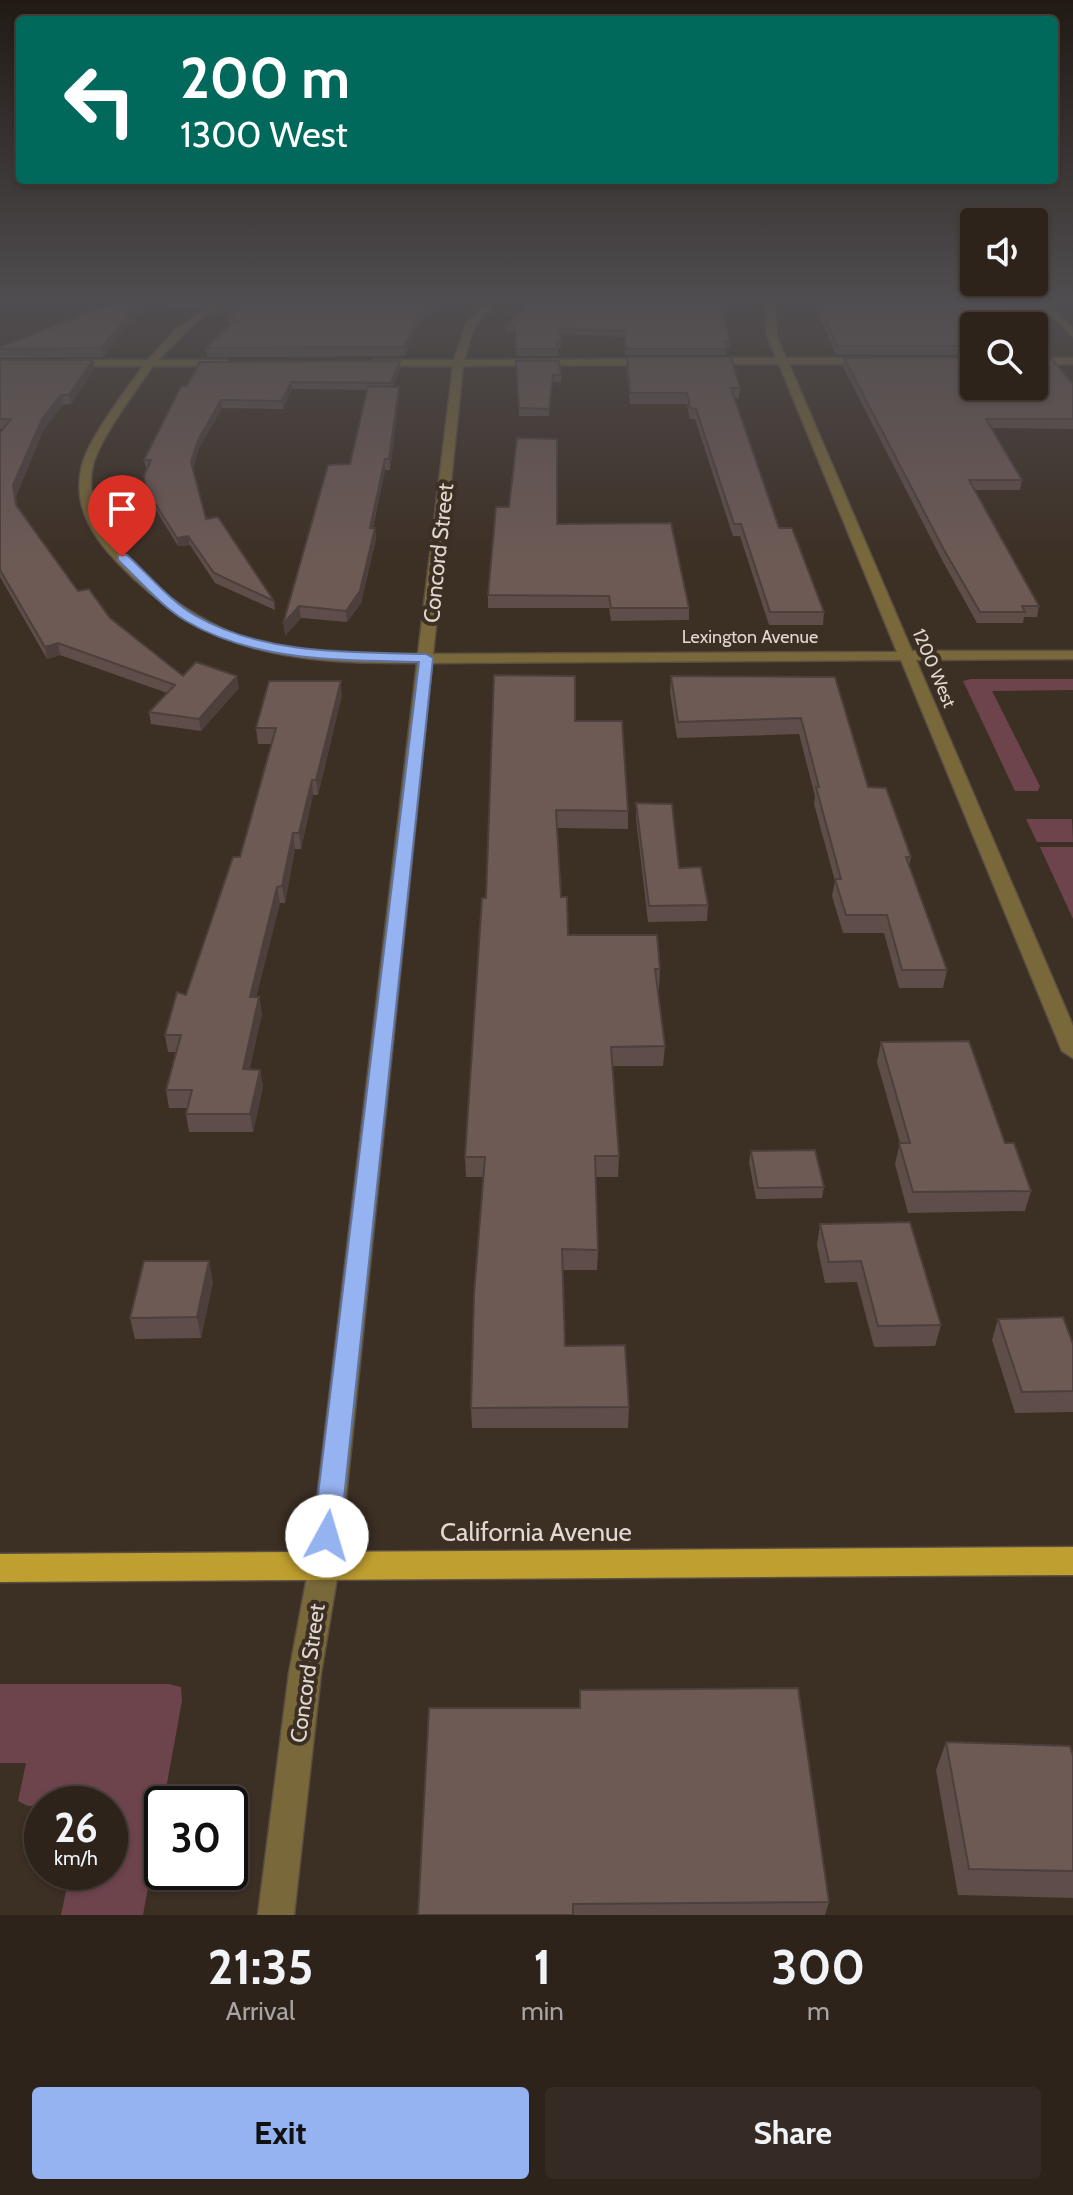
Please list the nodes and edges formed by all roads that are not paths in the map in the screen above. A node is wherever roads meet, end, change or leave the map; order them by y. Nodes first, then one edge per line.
1 (134, 388) edge
2 (457, 388) edge
3 (795, 388) edge
4 (1073, 655) edge
5 (907, 656) junction
6 (426, 658) junction
7 (1073, 1051) edge
8 (1073, 1561) edge
9 (324, 1566) junction
10 (0, 1568) edge
11 (276, 1915) edge

1 - 6 street, Lexington Avenue
2 - 6 street, Concord Street
3 - 5 street, 1200 West
4 - 5 street, Lexington Avenue
5 - 6 street, Lexington Avenue
5 - 7 street, 1200 West
6 - 9 street, Concord Street
8 - 9 main road, California Avenue
9 - 10 main road, California Avenue
9 - 11 street, Concord Street

